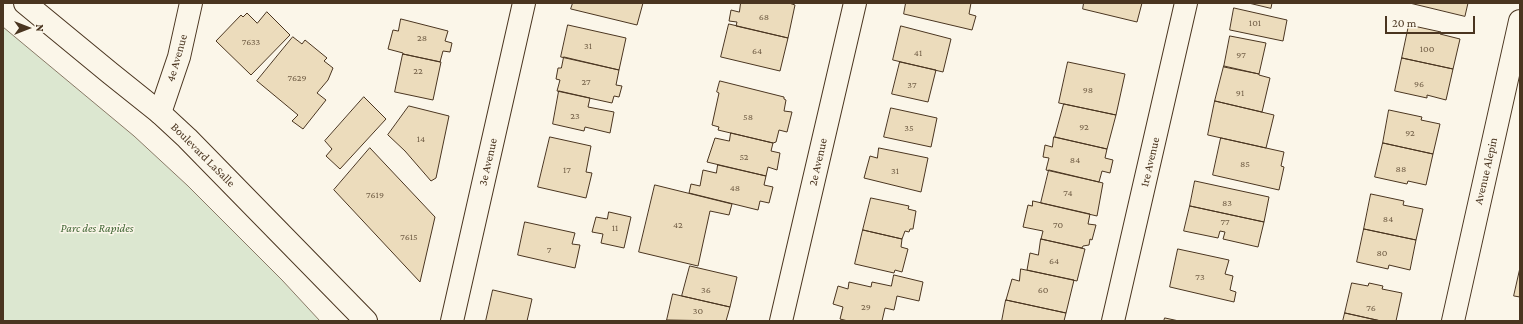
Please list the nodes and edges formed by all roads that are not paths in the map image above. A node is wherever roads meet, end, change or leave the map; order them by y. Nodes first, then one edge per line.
1 (25, 3) edge
2 (191, 3) edge
3 (524, 3) edge
4 (855, 3) edge
5 (1186, 3) edge
6 (1520, 20) edge
7 (160, 113) junction
8 (366, 321) edge
9 (452, 321) edge
10 (782, 321) edge
11 (1113, 321) edge
12 (1453, 321) edge

1 - 7 street, Boulevard LaSalle
2 - 7 street, 4e Avenue
3 - 9 street, 3e Avenue
4 - 10 street, 2e Avenue
5 - 11 street, 1re Avenue
6 - 12 street, Avenue Alepin
7 - 8 street, Boulevard LaSalle

